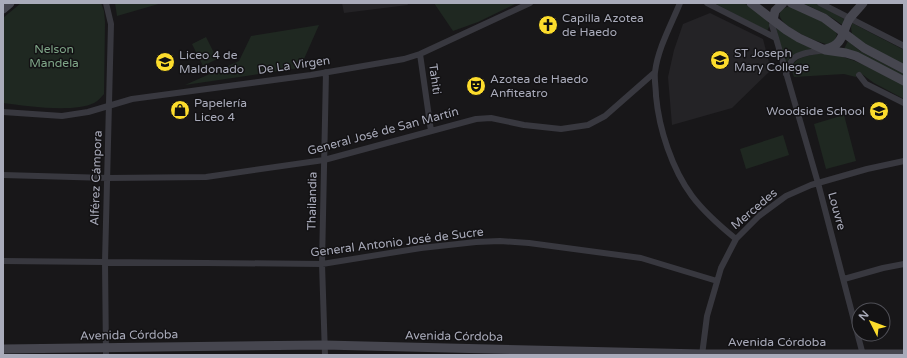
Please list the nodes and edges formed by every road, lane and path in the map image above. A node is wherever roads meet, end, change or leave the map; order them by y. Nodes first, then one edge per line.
1 (10, 3) edge
2 (106, 3) edge
3 (530, 3) edge
4 (680, 3) edge
5 (707, 3) edge
6 (751, 3) edge
7 (783, 3) edge
8 (791, 3) edge
9 (820, 3) edge
10 (863, 3) edge
11 (3, 9) edge
12 (850, 18) junction
13 (773, 20) junction
14 (844, 33) junction
15 (776, 38) junction
16 (904, 46) edge
17 (825, 50) junction
18 (420, 54) junction
19 (904, 69) edge
20 (326, 72) junction
21 (654, 73) junction
22 (786, 74) junction
23 (859, 75) dead end
24 (904, 81) edge
25 (904, 103) edge
26 (109, 106) junction
27 (3, 112) edge
28 (431, 131) junction
29 (324, 160) junction
30 (904, 161) edge
31 (3, 175) edge
32 (108, 178) junction
33 (818, 183) junction
34 (736, 239) junction
35 (3, 261) edge
36 (105, 262) junction
37 (322, 264) junction
38 (904, 264) edge
39 (844, 280) junction
40 (717, 281) junction
41 (324, 345) junction
42 (3, 349) edge
43 (106, 351) edge
44 (904, 354) edge
45 (325, 355) edge
46 (702, 355) edge
47 (863, 355) edge

1 - 11 street
2 - 26 street, Alférez Cámpora
3 - 18 street, De La Virgen
4 - 21 street
5 - 15 street
6 - 13 street
7 - 13 street
8 - 14 street
9 - 12 street
10 - 12 street
12 - 14 street
12 - 16 street
13 - 15 street, Louvre
13 - 17 street
14 - 17 street
14 - 19 street
15 - 22 street, Louvre
17 - 22 street
17 - 24 street
18 - 20 street, De La Virgen
18 - 28 street, Tahiti
20 - 26 street, De La Virgen
20 - 29 street, Thailandia
21 - 28 street, General José de San Martín
21 - 34 street
22 - 33 street, Louvre
23 - 25 street
26 - 27 street, De La Virgen
26 - 32 street, Alférez Cámpora
28 - 29 street, General José de San Martín
29 - 32 street, General José de San Martín
29 - 37 street, Thailandia
30 - 33 street, Mercedes
31 - 32 street, General José de San Martín
32 - 36 street, Alférez Cámpora
33 - 34 street, Mercedes
33 - 39 street, Louvre
34 - 40 street, Mercedes
35 - 36 street, General Antonio José de Sucre
36 - 37 street, General Antonio José de Sucre
36 - 43 street, Alférez Cámpora
37 - 40 street, General Antonio José de Sucre
37 - 41 street, Thailandia
38 - 39 street
39 - 47 street, Louvre
40 - 46 street, Mercedes
41 - 43 street, Avenida Córdoba
41 - 45 street, Thailandia
41 - 46 street, Avenida Córdoba
42 - 43 street, Avenida Córdoba
44 - 47 street, Avenida Córdoba
46 - 47 street, Avenida Córdoba

